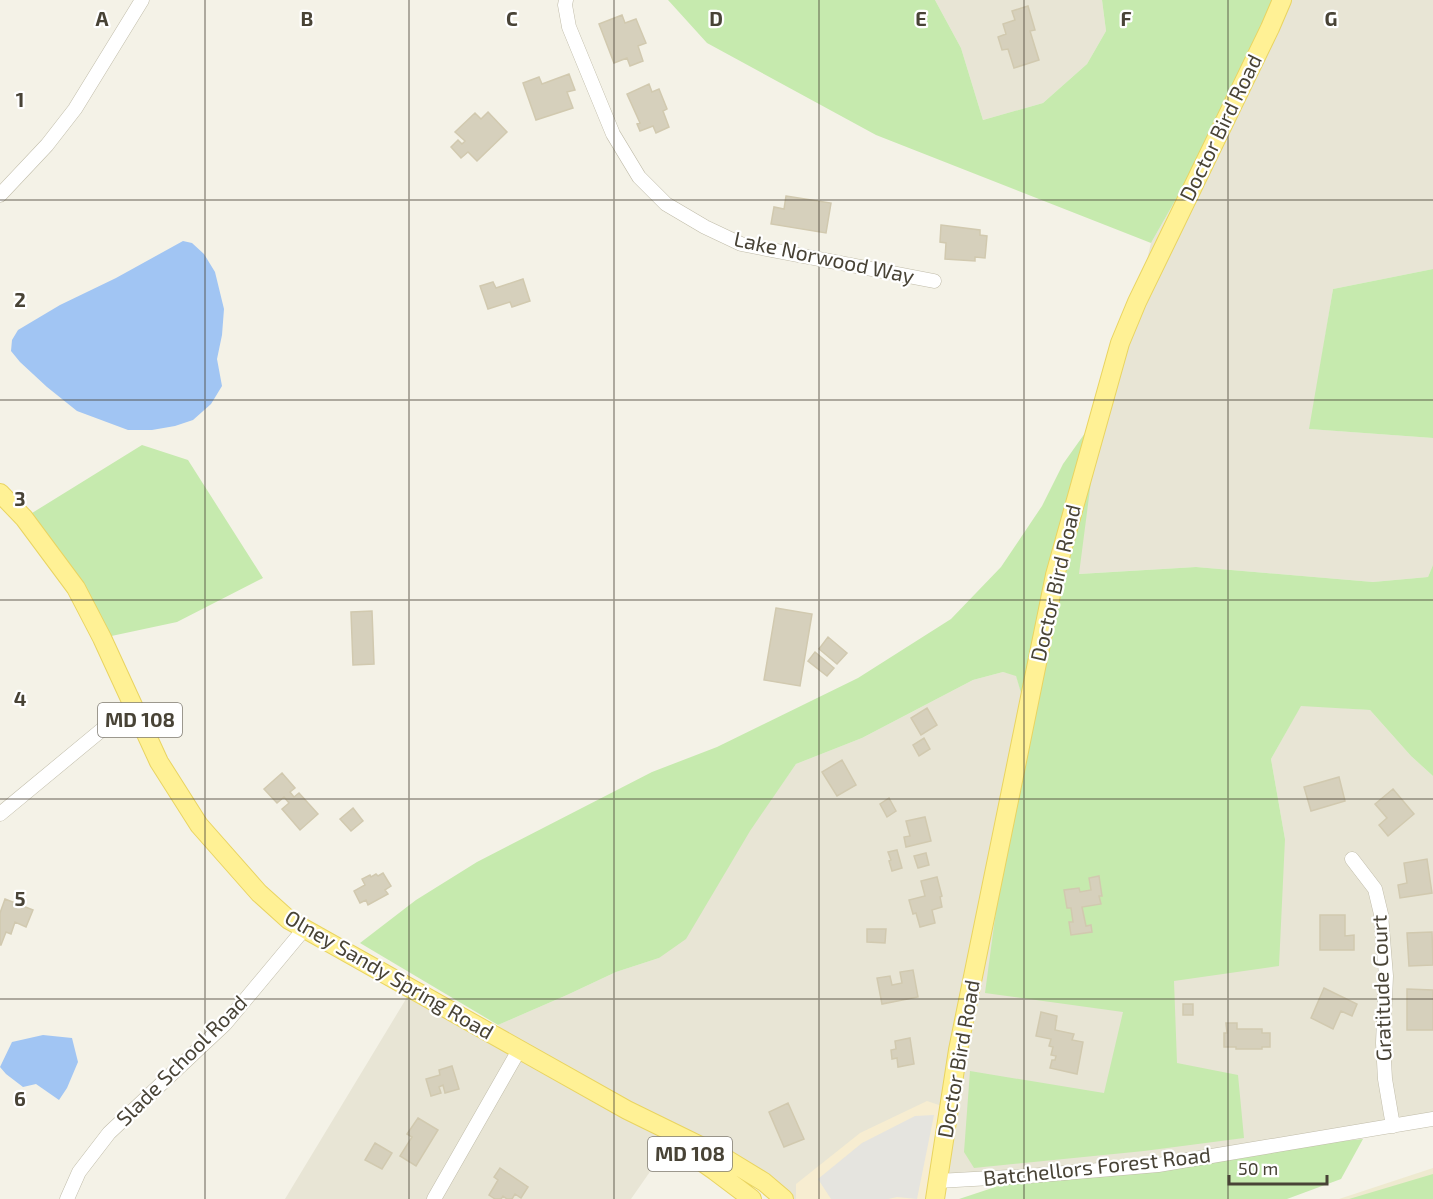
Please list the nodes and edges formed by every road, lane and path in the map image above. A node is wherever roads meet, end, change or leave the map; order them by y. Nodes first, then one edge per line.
1 (142, 0) edge
2 (566, 0) edge
3 (1282, 0) edge
4 (0, 195) edge
5 (934, 281) dead end
6 (0, 493) edge
7 (133, 704) junction
8 (0, 814) edge
9 (1352, 859) dead end
10 (305, 928) junction
11 (519, 1050) junction
12 (627, 1110) junction
13 (1433, 1119) edge
14 (1393, 1126) junction
15 (937, 1190) edge
16 (67, 1199) edge
17 (434, 1199) edge
18 (752, 1199) edge
19 (784, 1199) edge

1 - 4 street
2 - 5 street, Lake Norwood Way
3 - 15 main road, Doctor Bird Road
6 - 7 main road, Olney Sandy Spring Road / MD 108
7 - 8 street
7 - 10 main road, Olney Sandy Spring Road / MD 108
9 - 14 street, Gratitude Court
10 - 11 main road, Olney Sandy Spring Road / MD 108
10 - 16 street, Slade School Road
11 - 12 main road, Olney Sandy Spring Road / MD 108
11 - 17 street
12 - 18 main road, Olney Sandy Spring Road / MD 108
12 - 19 main road, Olney Sandy Spring Road / MD 108
13 - 14 street, Batchellors Forest Road
14 - 15 street, Batchellors Forest Road

